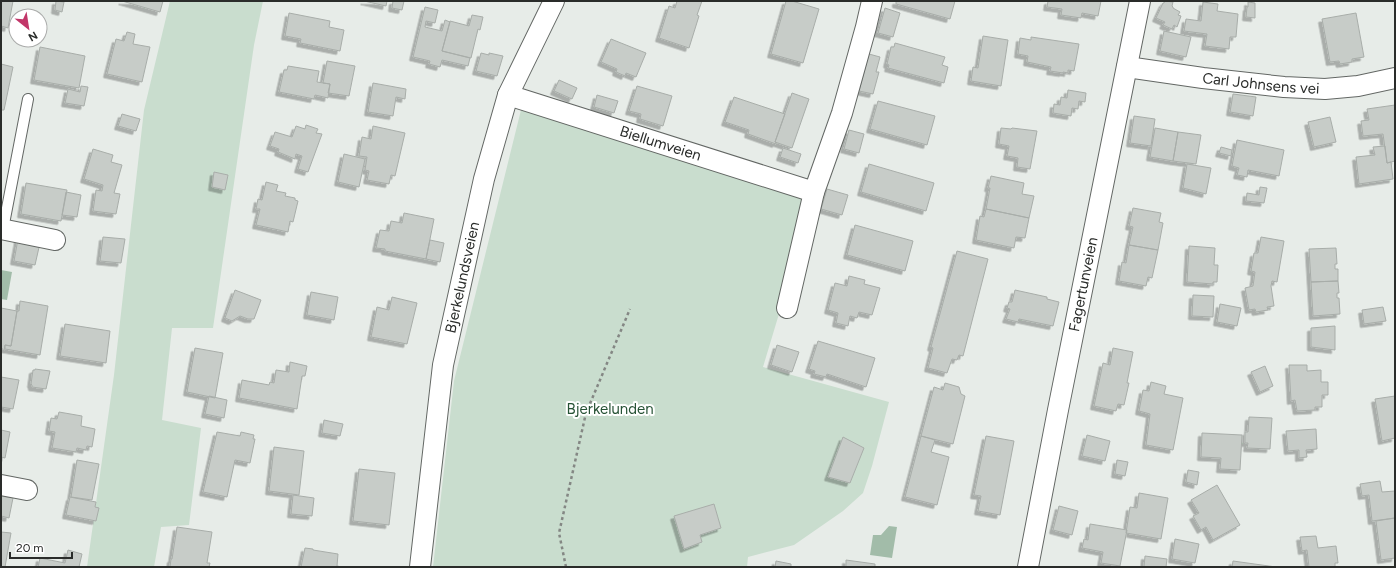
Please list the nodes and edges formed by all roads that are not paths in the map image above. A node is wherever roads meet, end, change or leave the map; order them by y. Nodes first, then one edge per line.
1 (554, 1) edge
2 (872, 1) edge
3 (1140, 1) edge
4 (1127, 67) junction
5 (1395, 78) edge
6 (508, 95) junction
7 (28, 99) dead end
8 (814, 192) junction
9 (2, 229) edge
10 (55, 240) dead end
11 (787, 308) dead end
12 (1, 485) edge
13 (27, 490) dead end
14 (420, 567) edge
15 (1028, 567) edge

1 - 6 street, Bjerkelundsveien
2 - 8 street
3 - 4 street, Fagertunveien
4 - 5 street, Carl Johnsens vei
4 - 15 street, Fagertunveien
6 - 8 street, Biellumveien
6 - 14 street, Bjerkelundsveien
7 - 9 lane
8 - 11 street
9 - 10 street
12 - 13 street

